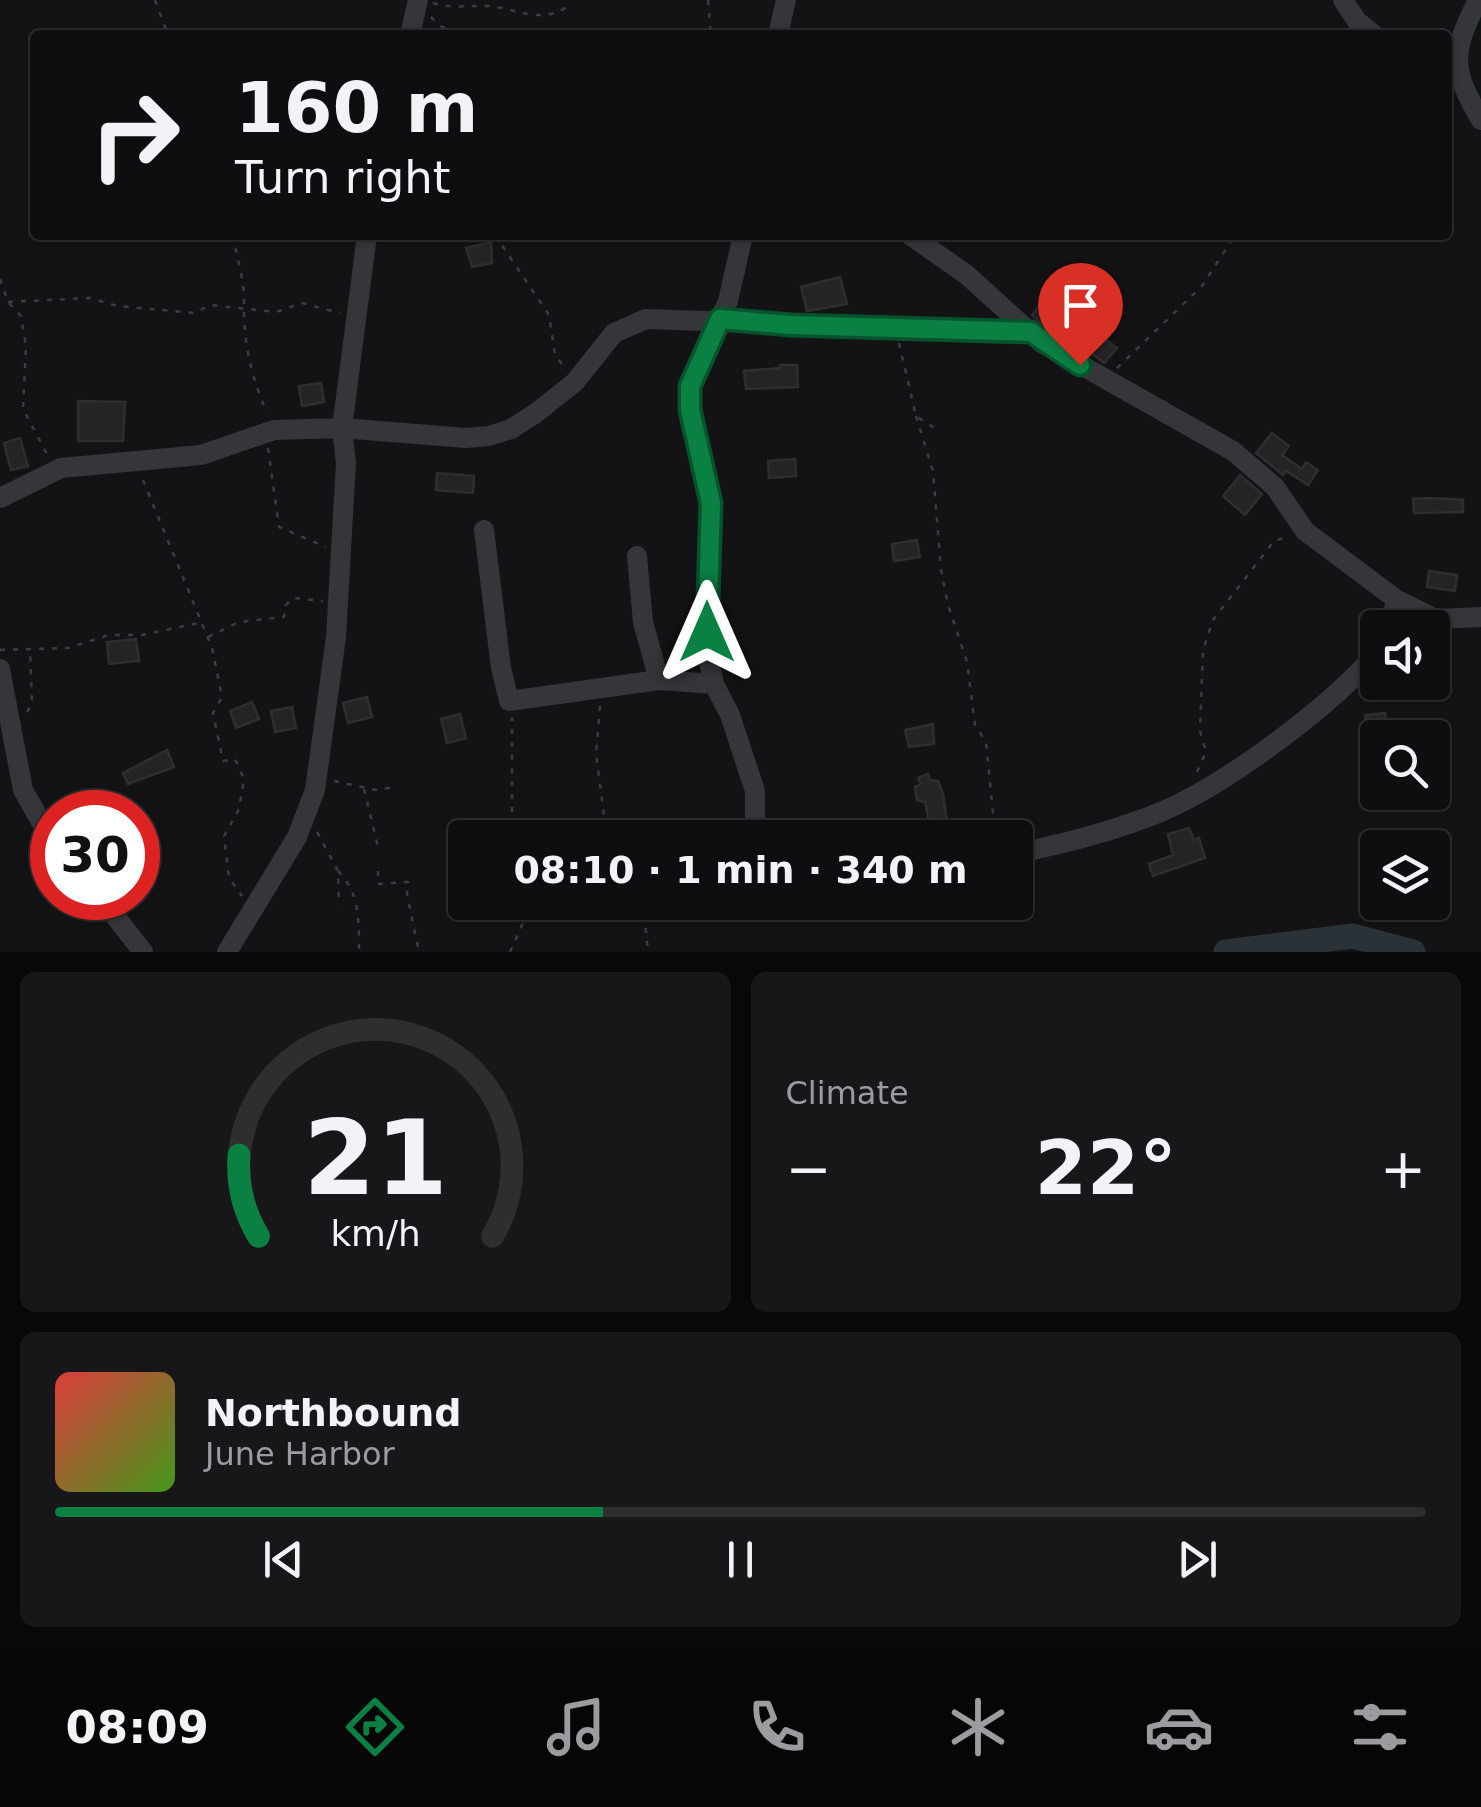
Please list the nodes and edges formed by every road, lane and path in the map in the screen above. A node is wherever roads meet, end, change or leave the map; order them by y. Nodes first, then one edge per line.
1 (155, 0) edge
2 (566, 0) edge
3 (708, 0) edge
4 (786, 0) edge
5 (1343, 0) edge
6 (1478, 0) edge
7 (417, 4) edge
8 (166, 30) edge
9 (411, 30) edge
10 (456, 30) edge
11 (711, 30) edge
12 (779, 30) edge
13 (1368, 30) edge
14 (1452, 62) edge
15 (1452, 67) edge
16 (1481, 120) edge
17 (234, 240) edge
18 (366, 240) edge
19 (498, 240) edge
20 (742, 240) edge
21 (917, 240) edge
22 (1232, 240) edge
23 (0, 279) edge
24 (8, 302) junction
25 (241, 311) junction
26 (356, 315) junction
27 (720, 319) junction
28 (896, 328) junction
29 (1031, 332) junction
30 (1106, 379) junction
31 (576, 382) junction
32 (916, 416) junction
33 (342, 428) junction
34 (936, 429) dead end
35 (274, 430) junction
36 (142, 463) junction
37 (48, 473) junction
38 (0, 498) edge
39 (484, 530) dead end
40 (1305, 531) junction
41 (339, 545) junction
42 (637, 556) dead end
43 (1397, 600) junction
44 (337, 603) junction
45 (1394, 610) edge
46 (1481, 617) edge
47 (200, 623) junction
48 (206, 638) junction
49 (30, 649) junction
50 (0, 650) edge
51 (0, 668) edge
52 (1360, 668) edge
53 (660, 680) junction
54 (714, 684) junction
55 (592, 688) junction
56 (510, 700) junction
57 (22, 722) dead end
58 (318, 778) junction
59 (363, 787) junction
60 (394, 787) dead end
61 (1187, 797) junction
62 (30, 802) edge
63 (310, 807) junction
64 (513, 820) edge
65 (605, 820) edge
66 (755, 820) edge
67 (991, 820) edge
68 (378, 848) dead end
69 (1033, 850) edge
70 (338, 871) junction
71 (378, 871) dead end
72 (339, 905) dead end
73 (253, 912) junction
74 (118, 920) edge
75 (522, 920) edge
76 (645, 920) edge
77 (143, 952) edge
78 (227, 952) edge
79 (358, 952) edge
80 (419, 952) edge
81 (510, 952) edge
82 (648, 952) edge

1 - 8 path
2 - 7 path
3 - 11 path
4 - 12 street
5 - 13 street
6 - 14 street
7 - 9 street
7 - 10 path
15 - 16 street
17 - 25 path
18 - 26 street
19 - 31 path
20 - 27 street
21 - 29 street
22 - 30 path
23 - 24 path
24 - 25 path
24 - 37 path
25 - 26 path
25 - 35 path
26 - 33 street
27 - 28 street
27 - 31 street
27 - 54 street
28 - 29 street
28 - 32 path
29 - 30 street
30 - 40 street
31 - 33 street
32 - 34 path
32 - 67 path
33 - 35 street
33 - 41 street
35 - 36 street
35 - 41 path
36 - 37 street
36 - 47 path
37 - 38 street
39 - 56 street
40 - 43 street
40 - 61 path
41 - 44 street
42 - 53 street
43 - 45 street
43 - 46 street
44 - 48 path
44 - 58 street
47 - 48 path
47 - 49 path
48 - 73 path
49 - 50 path
49 - 57 path
51 - 62 street
52 - 61 street
53 - 54 street
53 - 55 street
54 - 66 street
55 - 56 street
55 - 65 path
56 - 64 path
58 - 59 path
58 - 63 street
59 - 60 path
59 - 68 path
61 - 69 street
63 - 70 path
63 - 73 street
70 - 72 path
70 - 79 path
71 - 80 path
73 - 78 street
74 - 77 street
75 - 81 path
76 - 82 path

